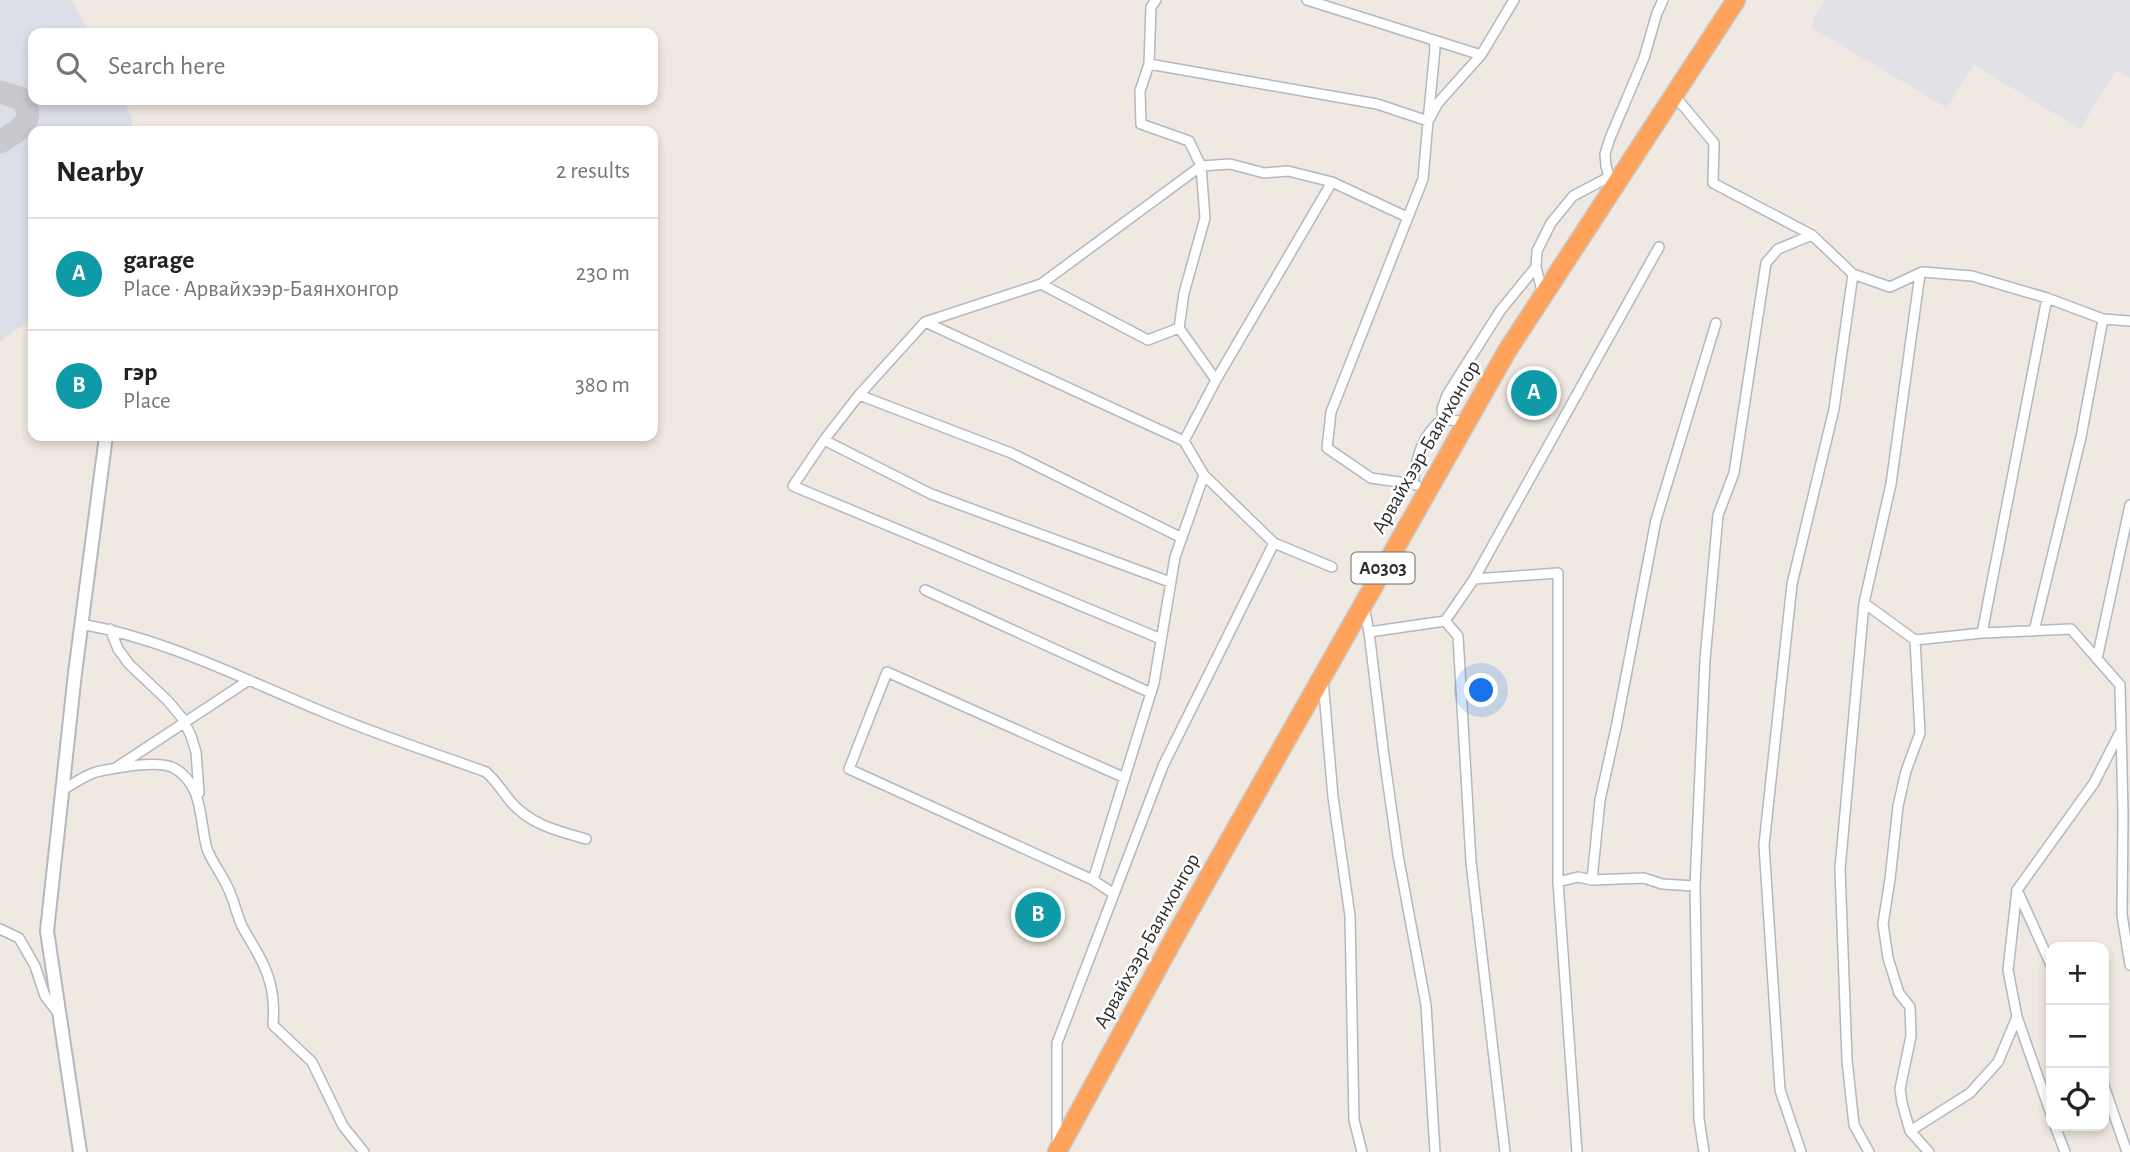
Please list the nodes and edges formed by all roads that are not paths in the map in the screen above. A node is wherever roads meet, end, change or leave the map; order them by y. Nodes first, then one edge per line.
1 (1156, 0) edge
2 (1307, 0) edge
3 (1514, 0) edge
4 (1663, 0) edge
5 (1736, 0) edge
6 (1434, 40) junction
7 (1480, 55) junction
8 (1149, 64) junction
9 (1674, 95) junction
10 (1428, 121) junction
11 (1201, 166) junction
12 (1332, 182) junction
13 (1611, 183) junction
14 (1406, 218) junction
15 (1812, 235) junction
16 (1659, 247) dead end
17 (1536, 267) junction
18 (1853, 274) junction
19 (1920, 274) junction
20 (1041, 284) junction
21 (1543, 295) junction
22 (2047, 298) junction
23 (2103, 320) junction
24 (2130, 321) edge
25 (925, 322) junction
26 (1716, 323) dead end
27 (1179, 328) junction
28 (1216, 380) junction
29 (859, 395) junction
30 (1443, 419) junction
31 (1467, 422) junction
32 (824, 440) junction
33 (105, 441) edge
34 (1184, 442) junction
35 (1204, 475) junction
36 (1420, 487) junction
37 (2130, 505) edge
38 (1182, 538) junction
39 (1274, 543) junction
40 (1332, 567) dead end
41 (1475, 579) junction
42 (1170, 582) junction
43 (925, 590) dead end
44 (1864, 603) junction
45 (1363, 604) junction
46 (1444, 621) junction
47 (82, 624) junction
48 (110, 629) junction
49 (2034, 631) junction
50 (1369, 632) junction
51 (1982, 633) junction
52 (1161, 639) junction
53 (1916, 640) junction
54 (2097, 659) junction
55 (1323, 675) junction
56 (249, 680) junction
57 (1151, 693) junction
58 (185, 724) junction
59 (2121, 732) junction
60 (113, 770) junction
61 (1125, 778) junction
62 (63, 790) junction
63 (199, 801) junction
64 (586, 839) dead end
65 (1093, 880) junction
66 (1592, 880) junction
67 (1558, 882) junction
68 (1695, 886) junction
69 (2017, 890) junction
70 (1114, 894) junction
71 (0, 929) edge
72 (2046, 954) edge
73 (2130, 965) edge
74 (59, 1014) junction
75 (2017, 1017) junction
76 (2046, 1100) edge
77 (2109, 1100) edge
78 (1910, 1131) junction
79 (2057, 1131) edge
80 (1057, 1151) edge
81 (80, 1152) edge
82 (363, 1152) edge
83 (1362, 1152) edge
84 (1435, 1152) edge
85 (1505, 1152) edge
86 (1577, 1152) edge
87 (1704, 1152) edge
88 (1801, 1152) edge
89 (1869, 1152) edge
90 (1929, 1152) edge
91 (2065, 1152) edge
92 (2127, 1152) edge

1 - 8 street
2 - 6 street
3 - 7 street
4 - 13 street
5 - 9 highway, Арвайхээр-Баянхонгор / A0303
6 - 7 street
6 - 10 street
7 - 10 street
8 - 10 street
8 - 11 street
9 - 13 highway, Арвайхээр-Баянхонгор / A0303
9 - 15 street
10 - 14 street
11 - 12 street
11 - 20 street
11 - 27 street
12 - 14 street
12 - 28 street
13 - 17 street
13 - 21 highway, Арвайхээр-Баянхонгор / A0303
14 - 36 street
15 - 18 street
15 - 68 street
16 - 41 street
17 - 21 street
17 - 30 street
18 - 19 street
18 - 88 street
19 - 22 street
19 - 44 street
20 - 25 street
20 - 27 street
21 - 31 highway, Арвайхээр-Баянхонгор / A0303
22 - 23 street
22 - 51 street
23 - 24 street
23 - 49 street
25 - 29 street
25 - 34 street
26 - 66 street
27 - 28 street
28 - 34 street
29 - 32 street
29 - 38 street
30 - 31 street
30 - 36 street
31 - 36 highway, Арвайхээр-Баянхонгор / A0303
32 - 42 street
32 - 52 street
33 - 47 street
34 - 35 street
35 - 38 street
35 - 39 street
36 - 45 highway, Арвайхээр-Баянхонгор / A0303
37 - 54 street
38 - 42 street
39 - 40 street
39 - 70 street
41 - 46 street
41 - 67 street
42 - 52 street
43 - 57 street
44 - 53 street
44 - 89 street
45 - 50 street
45 - 55 highway, Арвайхээр-Баянхонгор / A0303
46 - 50 street
46 - 85 street
47 - 48 street
47 - 62 street
48 - 56 street
48 - 58 street
49 - 51 street
49 - 54 street
50 - 84 street
51 - 53 street
52 - 57 street
53 - 78 street
54 - 59 street
55 - 80 highway, Арвайхээр-Баянхонгор / A0303
55 - 83 street
56 - 58 street
56 - 64 street
57 - 61 street
58 - 60 street
58 - 63 street
59 - 69 street
59 - 73 street
60 - 62 street
60 - 63 street
61 - 65 street
61 - 65 street
62 - 74 street
63 - 82 street
65 - 70 street
66 - 67 street
66 - 68 street
67 - 86 street
68 - 87 street
69 - 72 street
69 - 75 street
70 - 80 street
71 - 74 street
74 - 81 street
75 - 76 street
75 - 78 street
77 - 92 street
78 - 90 street
79 - 91 street

